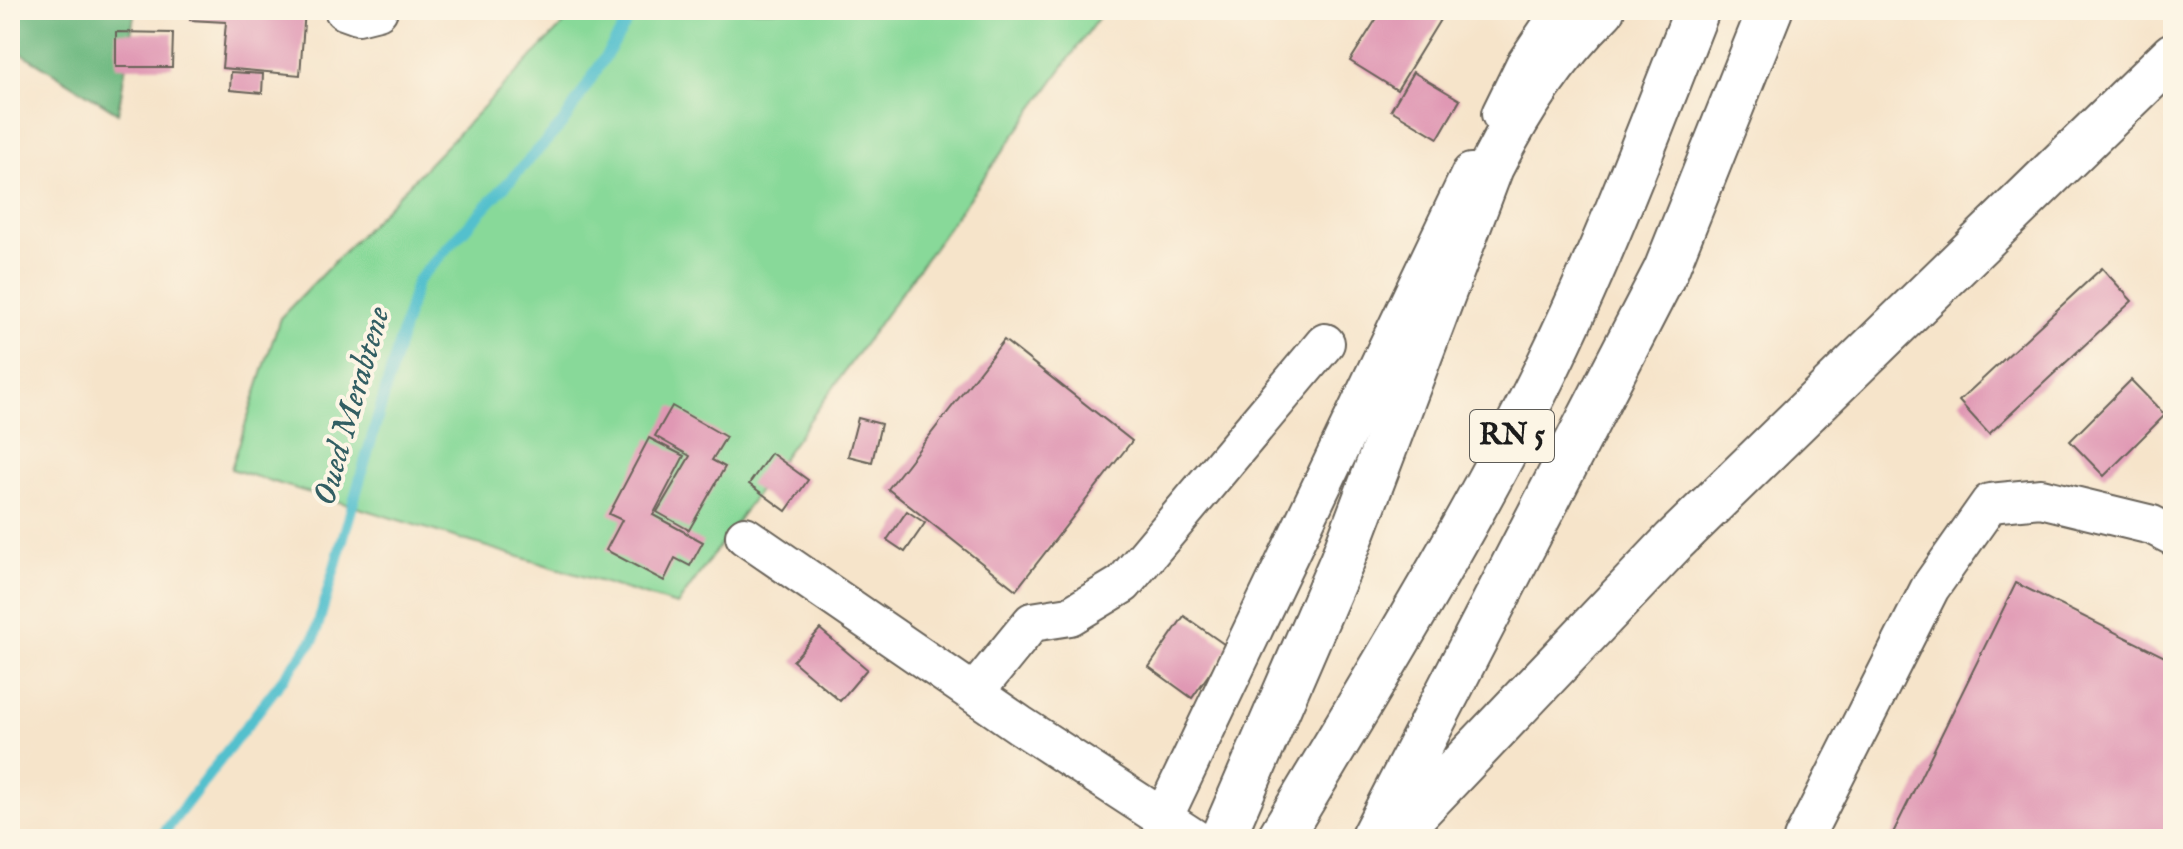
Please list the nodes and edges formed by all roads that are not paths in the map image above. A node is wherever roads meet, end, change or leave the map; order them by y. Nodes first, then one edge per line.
1 (344, 10) edge
2 (378, 10) edge
3 (1562, 10) edge
4 (1602, 10) edge
5 (1697, 10) edge
6 (1770, 10) edge
7 (2173, 55) edge
8 (1325, 343) dead end
9 (745, 536) dead end
10 (2173, 536) edge
11 (974, 693) junction
12 (1163, 818) junction
13 (1195, 839) edge
14 (1222, 839) edge
15 (1279, 839) edge
16 (1372, 839) edge
17 (1391, 839) edge
18 (1803, 839) edge

1 - 2 street
3 - 12 street
4 - 14 main road
5 - 15 main road, RN 5
6 - 16 main road, RN 5
7 - 17 main road
8 - 11 street
9 - 11 street
10 - 18 street
11 - 12 street
12 - 13 street

